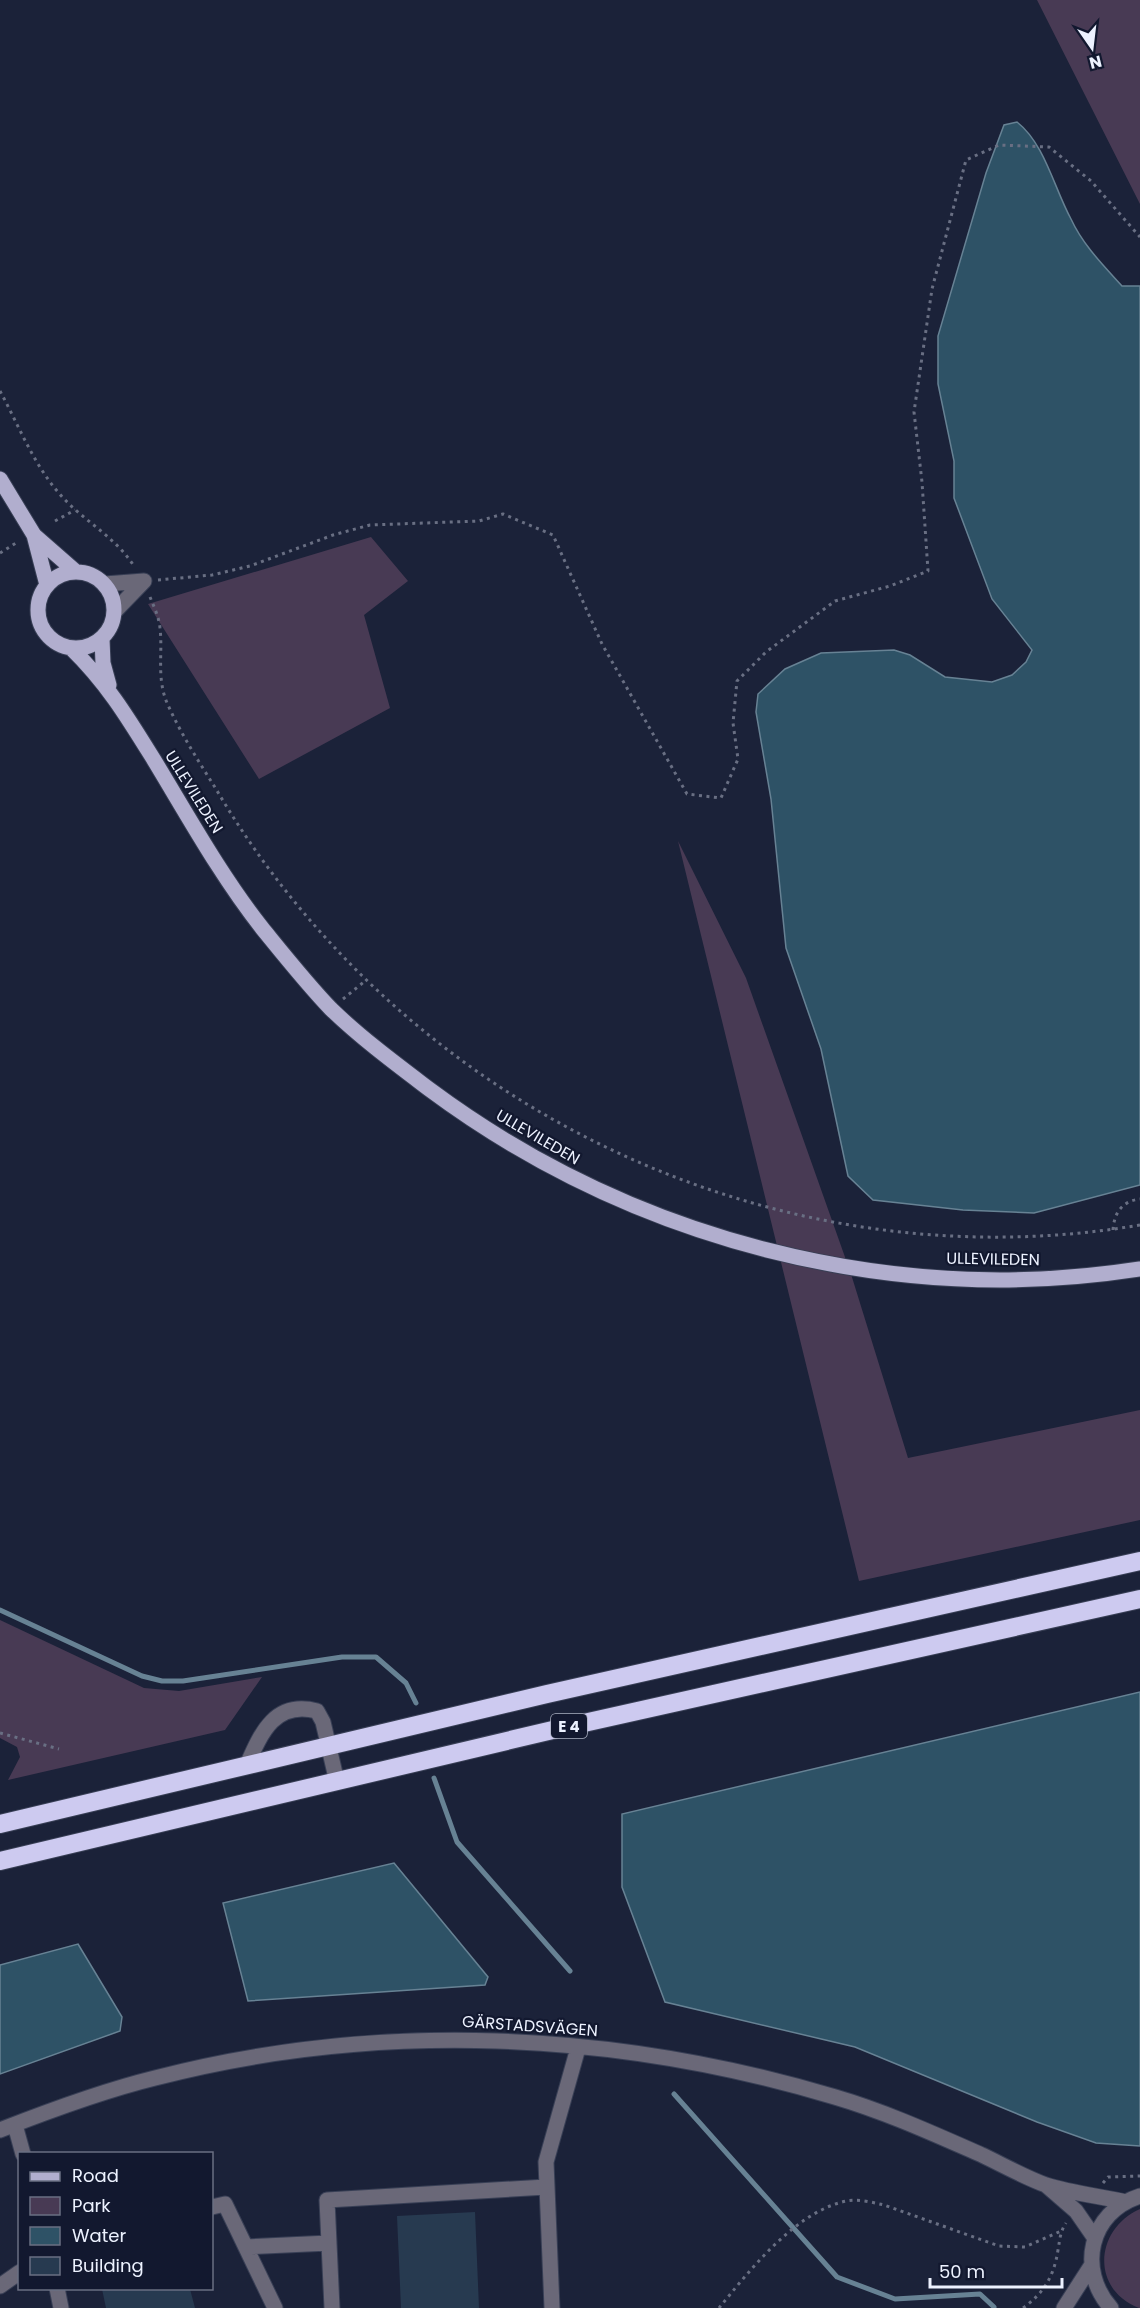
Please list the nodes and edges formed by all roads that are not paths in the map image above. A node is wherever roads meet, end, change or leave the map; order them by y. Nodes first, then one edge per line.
1 (0, 479) edge
2 (34, 535) junction
3 (75, 571) junction
4 (105, 584) junction
5 (47, 585) junction
6 (115, 611) junction
7 (102, 639) junction
8 (71, 648) junction
9 (111, 690) junction
10 (1140, 1269) edge
11 (1140, 1561) edge
12 (1140, 1599) edge
13 (329, 1746) junction
14 (247, 1765) junction
15 (337, 1782) junction
16 (0, 1824) edge
17 (0, 1862) edge
18 (579, 2048) junction
19 (15, 2125) junction
20 (0, 2130) edge
21 (22, 2152) edge
22 (1046, 2185) junction
23 (546, 2187) junction
24 (1133, 2199) edge
25 (213, 2207) edge
26 (1095, 2237) junction
27 (329, 2243) junction
28 (246, 2247) junction
29 (1091, 2266) junction
30 (18, 2273) edge
31 (0, 2286) edge
32 (57, 2290) edge
33 (62, 2308) edge
34 (275, 2308) edge
35 (332, 2308) edge
36 (552, 2308) edge
37 (1064, 2308) edge
38 (1111, 2308) edge

1 - 2 main road
2 - 3 main road
2 - 5 main road
3 - 4 main road
3 - 5 main road
4 - 6 main road
4 - 6 street
5 - 8 main road
6 - 7 main road
7 - 8 main road
7 - 9 main road, ULLEVILEDEN
8 - 9 main road, ULLEVILEDEN
9 - 10 main road, ULLEVILEDEN
11 - 13 highway, E 4
12 - 15 highway, E 4
13 - 14 highway, E 4
13 - 14 street
13 - 15 street
14 - 16 highway, E 4
15 - 17 highway, E 4
18 - 19 street, GÄRSTADSVÄGEN
18 - 22 street, GÄRSTADSVÄGEN
18 - 23 street
19 - 20 street, GÄRSTADSVÄGEN
19 - 21 street
22 - 24 street, GÄRSTADSVÄGEN
22 - 26 street, GÄRSTADSVÄGEN
23 - 27 street
23 - 36 street
24 - 26 street
25 - 28 street
26 - 29 street
27 - 28 street
27 - 35 street
28 - 34 street
29 - 37 street
29 - 38 street
30 - 31 street
32 - 33 street

